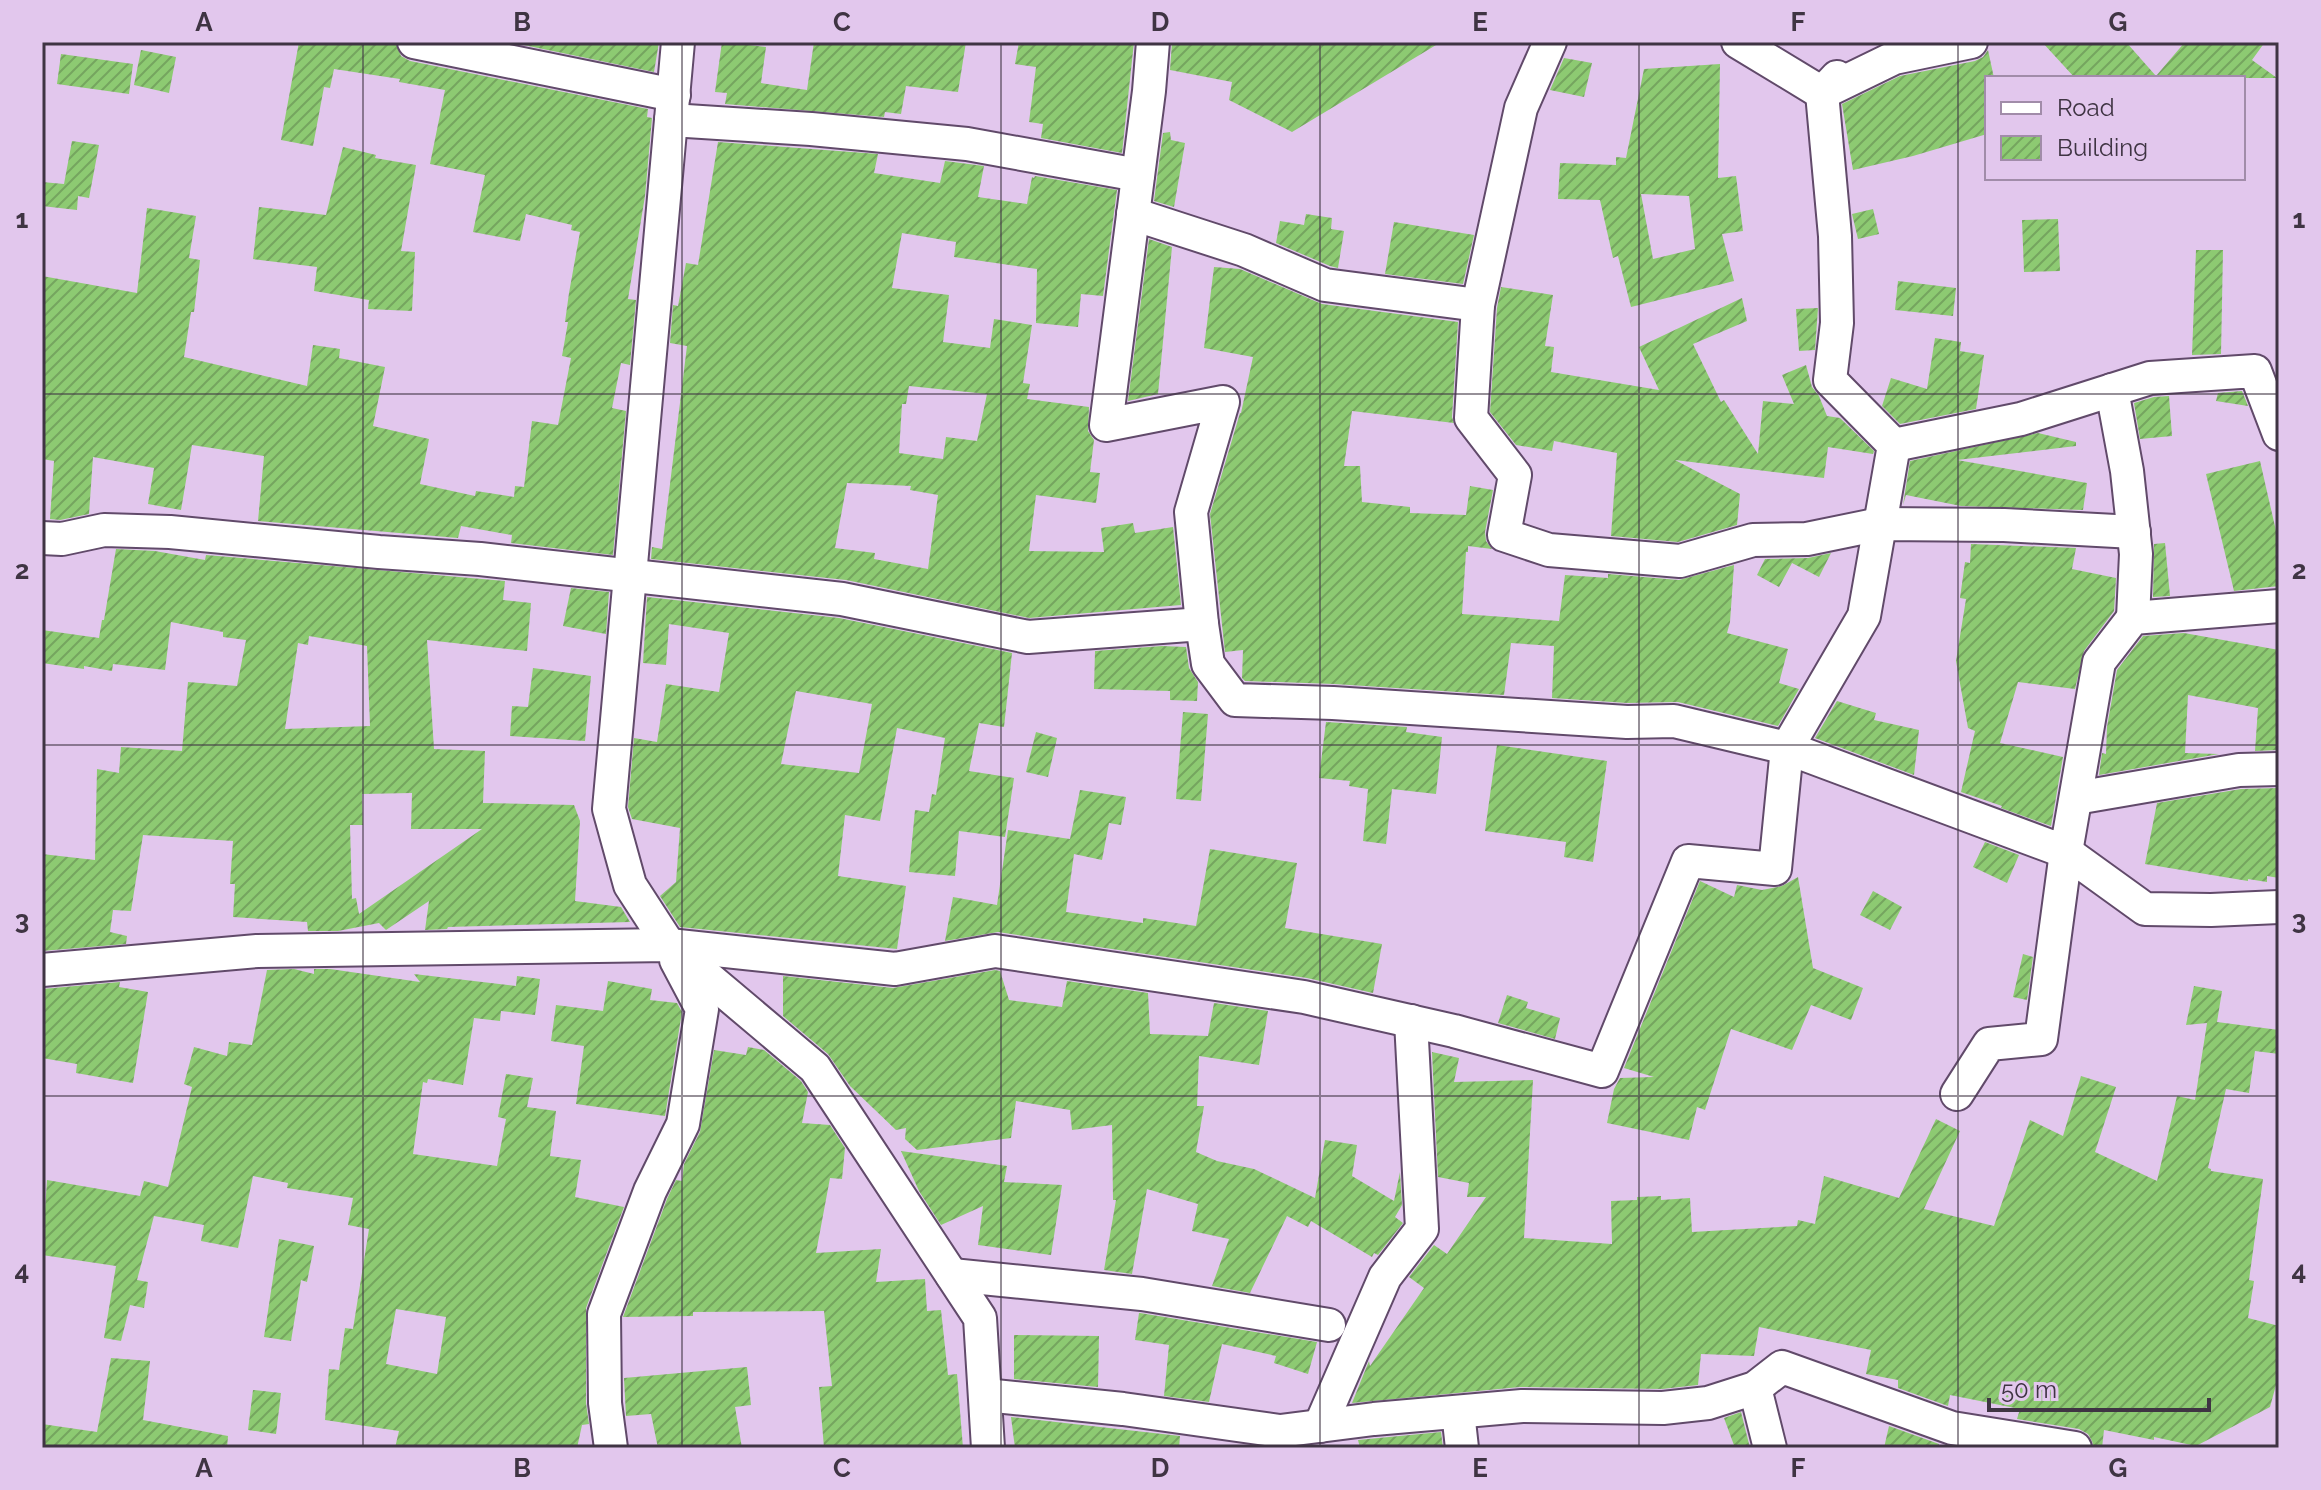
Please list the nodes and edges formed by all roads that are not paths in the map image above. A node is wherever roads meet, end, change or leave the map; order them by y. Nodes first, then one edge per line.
1 (414, 42) edge
2 (678, 42) edge
3 (1153, 42) edge
4 (1550, 42) edge
5 (1738, 42) edge
6 (1879, 42) edge
7 (1971, 42) edge
8 (1822, 93) junction
9 (673, 107) junction
10 (1138, 175) junction
11 (1133, 214) junction
12 (1478, 305) junction
13 (2112, 390) junction
14 (2279, 434) edge
15 (1894, 445) junction
16 (1880, 524) junction
17 (2134, 532) junction
18 (42, 538) edge
19 (630, 576) junction
20 (2279, 606) edge
21 (2133, 618) junction
22 (1202, 624) junction
23 (1787, 748) junction
24 (2279, 769) edge
25 (2076, 798) junction
26 (2066, 852) junction
27 (2279, 907) edge
28 (669, 945) junction
29 (42, 970) edge
30 (1411, 1021) junction
31 (1957, 1094) dead end
32 (952, 1275) junction
33 (1329, 1325) dead end
34 (1755, 1388) junction
35 (985, 1395) junction
36 (1458, 1412) junction
37 (1320, 1426) junction
38 (611, 1448) edge
39 (988, 1448) edge
40 (1462, 1448) edge
41 (1770, 1448) edge
42 (2070, 1448) edge

1 - 9 street
2 - 9 street
3 - 10 street
4 - 12 street
5 - 8 street
6 - 8 street
7 - 8 street
8 - 15 street
9 - 10 street
9 - 19 street
10 - 11 street
11 - 12 street
11 - 22 street
12 - 16 street
13 - 14 street
13 - 15 street
13 - 17 street
15 - 16 street
16 - 17 street
16 - 23 street
17 - 21 street
18 - 19 street
19 - 22 street
19 - 28 street
20 - 21 street
21 - 25 street
22 - 23 street
23 - 26 street
23 - 30 street
24 - 25 street
25 - 26 street
26 - 27 street
26 - 31 street
28 - 29 street
28 - 30 street
28 - 32 street
28 - 38 street
30 - 37 street
32 - 33 street
32 - 35 street
34 - 36 street
34 - 41 street
34 - 42 street
35 - 37 street
35 - 39 street
36 - 37 street
36 - 40 street

